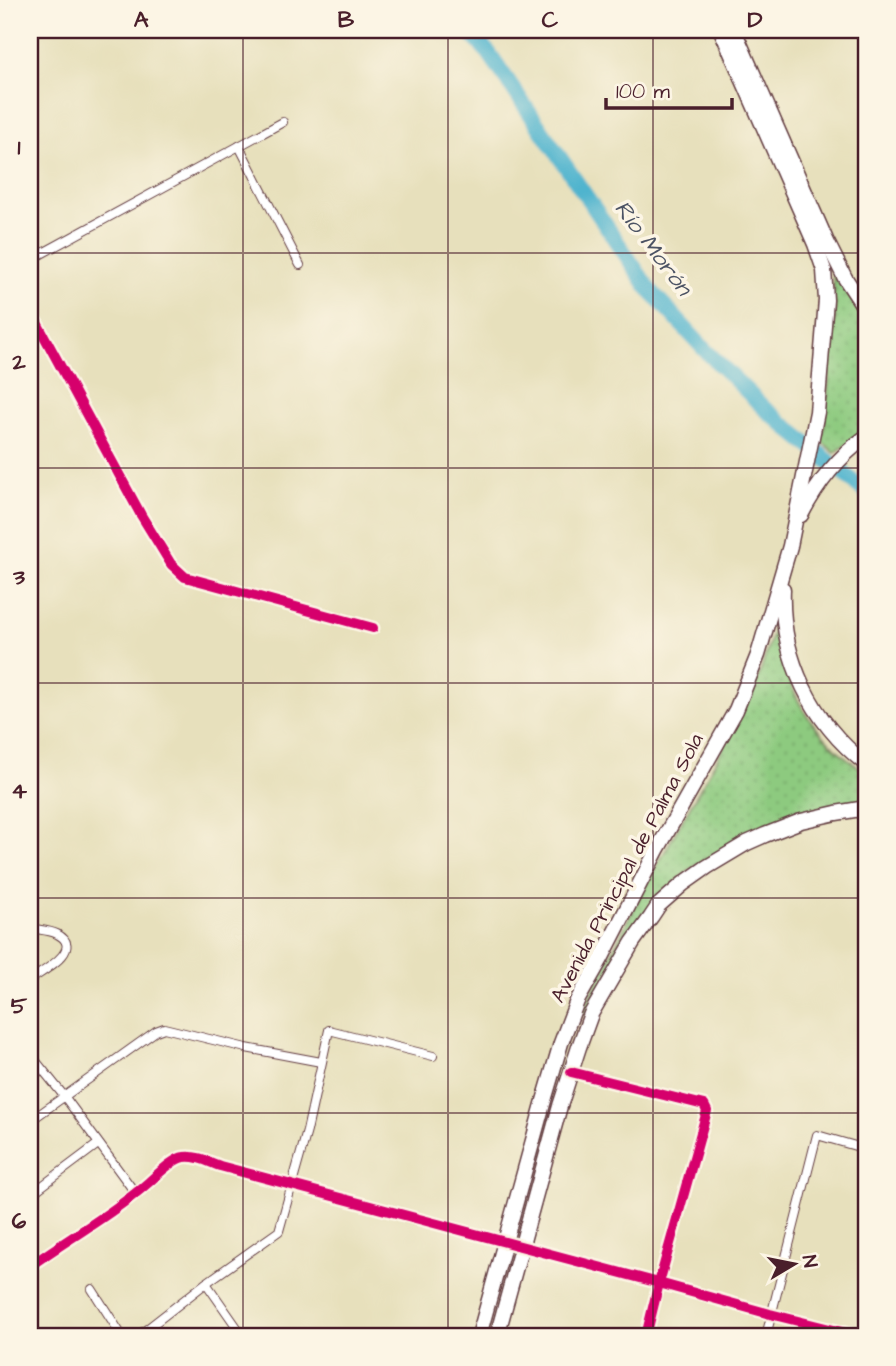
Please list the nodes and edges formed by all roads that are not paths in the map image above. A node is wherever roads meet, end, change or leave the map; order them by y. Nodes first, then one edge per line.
1 (721, 30) edge
2 (734, 30) edge
3 (283, 122) dead end
4 (239, 146) junction
5 (30, 260) edge
6 (300, 265) dead end
7 (30, 310) edge
8 (866, 310) edge
9 (866, 437) edge
10 (790, 546) junction
11 (373, 628) dead end
12 (866, 764) edge
13 (866, 808) edge
14 (30, 928) edge
15 (30, 980) edge
16 (30, 1054) edge
17 (433, 1056) dead end
18 (321, 1062) junction
19 (571, 1072) junction
20 (64, 1096) junction
21 (30, 1121) edge
22 (98, 1144) junction
23 (866, 1149) edge
24 (292, 1185) junction
25 (136, 1194) junction
26 (30, 1195) edge
27 (30, 1266) edge
28 (206, 1283) junction
29 (659, 1283) junction
30 (92, 1289) dead end
31 (771, 1314) junction
32 (498, 1335) edge
33 (122, 1336) edge
34 (138, 1336) edge
35 (243, 1336) edge
36 (479, 1336) edge
37 (646, 1336) edge
38 (766, 1336) edge
39 (858, 1336) edge

1 - 10 highway
2 - 8 highway
3 - 4 street
4 - 5 street
4 - 6 street
7 - 11 street
9 - 10 highway
10 - 12 highway
10 - 36 highway, Avenida Principal de Palma Sola
13 - 19 highway, Avenida Principal de Palma Sola
14 - 15 street
16 - 20 street
17 - 18 street
18 - 20 street
18 - 24 street
19 - 29 street
19 - 32 highway, Avenida Principal de Palma Sola
20 - 21 street
20 - 22 street
22 - 25 street
22 - 26 street
23 - 31 street
24 - 25 street
24 - 28 street
24 - 29 street, bridge
25 - 27 street
28 - 34 street
28 - 35 street
29 - 31 street
29 - 37 street
30 - 33 street
31 - 38 street
31 - 39 street

